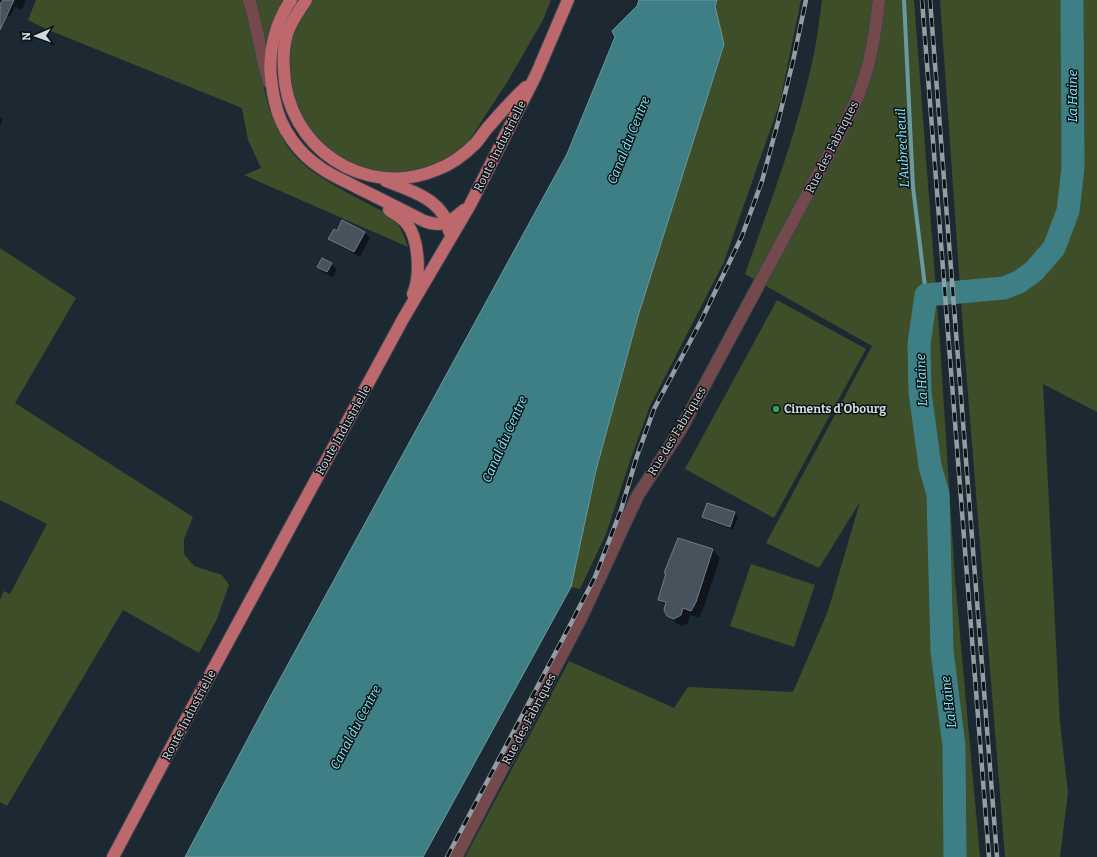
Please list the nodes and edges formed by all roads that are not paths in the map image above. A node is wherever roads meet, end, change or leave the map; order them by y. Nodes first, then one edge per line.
1 (249, 0) edge
2 (291, 0) edge
3 (306, 0) edge
4 (568, 0) edge
5 (879, 0) edge
6 (536, 75) junction
7 (274, 96) junction
8 (322, 169) junction
9 (377, 178) junction
10 (470, 205) junction
11 (447, 223) junction
12 (449, 242) junction
13 (403, 319) junction
14 (113, 857) edge
15 (456, 857) edge

1 - 7 street
2 - 7 main road
3 - 9 main road
4 - 6 main road, Route Industrielle
5 - 15 street, Rue des Fabriques
6 - 9 main road
6 - 10 main road, Route Industrielle
7 - 8 main road
8 - 11 main road
8 - 13 main road
9 - 11 main road
10 - 11 main road
10 - 12 main road, Route Industrielle
11 - 12 main road
12 - 13 main road, Route Industrielle
13 - 14 main road, Route Industrielle

